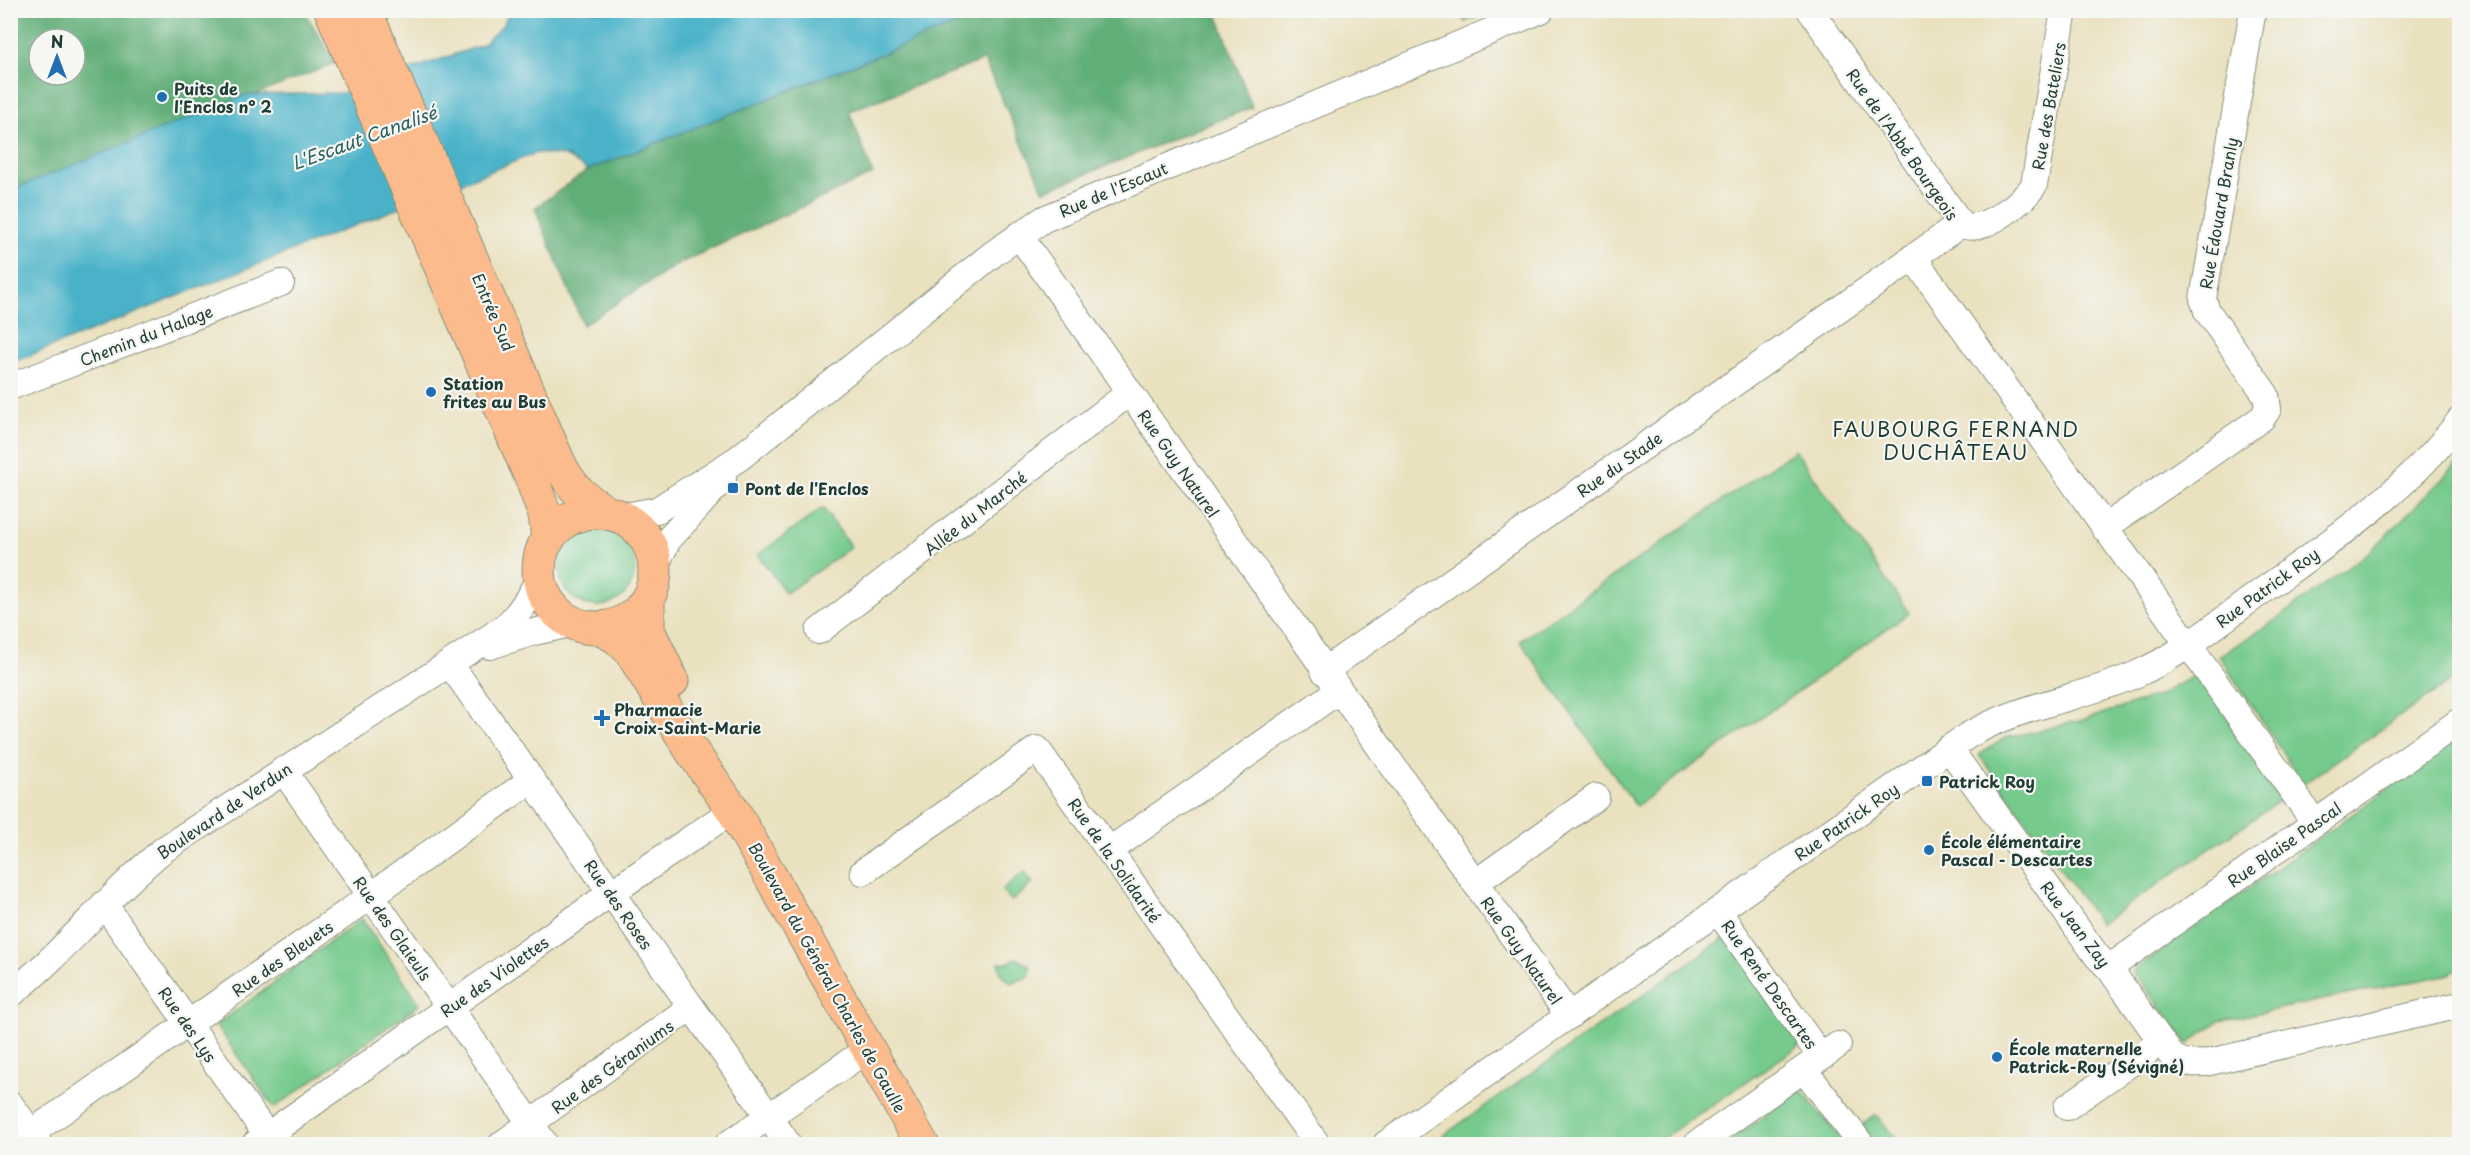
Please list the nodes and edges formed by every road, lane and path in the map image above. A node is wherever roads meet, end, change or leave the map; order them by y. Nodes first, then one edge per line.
1 (330, 10) edge
2 (365, 10) edge
3 (1541, 10) edge
4 (1810, 10) edge
5 (2064, 10) edge
6 (2253, 10) edge
7 (1961, 224) junction
8 (443, 232) junction
9 (1019, 235) junction
10 (1913, 257) junction
11 (281, 283) dead end
12 (10, 387) edge
13 (1130, 393) junction
14 (2460, 420) edge
15 (739, 458) junction
16 (614, 515) junction
17 (2104, 528) junction
18 (548, 540) junction
19 (655, 566) junction
20 (540, 575) junction
21 (648, 598) junction
22 (587, 625) junction
23 (819, 631) dead end
24 (2188, 644) junction
25 (456, 661) junction
26 (1331, 681) junction
27 (2460, 721) edge
28 (1949, 748) junction
29 (283, 770) junction
30 (531, 780) junction
31 (1596, 796) dead end
32 (733, 810) junction
33 (2315, 823) junction
34 (1110, 850) junction
35 (863, 872) dead end
36 (1475, 883) junction
37 (611, 893) junction
38 (371, 896) junction
39 (104, 904) junction
40 (1718, 912) junction
41 (2109, 968) junction
42 (10, 995) edge
43 (2460, 1005) edge
44 (692, 1007) junction
45 (449, 1008) junction
46 (1569, 1016) junction
47 (188, 1024) junction
48 (2161, 1042) junction
49 (867, 1049) junction
50 (1821, 1057) junction
51 (10, 1104) edge
52 (2067, 1107) dead end
53 (768, 1117) junction
54 (538, 1135) edge
55 (35, 1139) edge
56 (265, 1142) edge
57 (502, 1144) edge
58 (728, 1144) edge
59 (788, 1144) edge
60 (922, 1144) edge
61 (1317, 1144) edge
62 (1386, 1144) edge
63 (1696, 1144) edge
64 (1861, 1144) edge

1 - 8 main road
2 - 8 main road
3 - 9 street, Rue de l'Escaut
4 - 7 street, Rue de l'Abbé Bourgeois
5 - 7 street, Rue des Bateliers
6 - 17 street, Rue Édouard Branly
7 - 10 street, Rue de l'Abbé Bourgeois
8 - 16 main road, Entrée Sud
8 - 18 main road, Entrée Sud
9 - 13 street, Rue Guy Naturel
9 - 15 street, Rue de l'Escaut
10 - 17 street
10 - 26 street, Rue du Stade
11 - 12 street, Chemin du Halage
13 - 23 street, Allée du Marché
13 - 26 street, Rue Guy Naturel
14 - 24 street, Rue Patrick Roy
15 - 16 street, Rue de l'Escaut
15 - 19 street, Rue de l'Escaut
16 - 18 main road
16 - 19 main road
17 - 24 street
18 - 20 main road
19 - 21 main road
20 - 22 main road
20 - 25 street, Boulevard de Verdun
21 - 22 main road
21 - 32 main road, Boulevard du Général Charles de Gaulle
22 - 25 street, Boulevard de Verdun
22 - 32 main road, Boulevard du Général Charles de Gaulle
24 - 28 street, Rue Patrick Roy
24 - 33 street
25 - 29 street, Boulevard de Verdun
25 - 30 street, Rue des Roses
26 - 34 street
26 - 36 street, Rue Guy Naturel
27 - 33 street, Rue Blaise Pascal
28 - 40 street, Rue Patrick Roy
28 - 41 street, Rue Jean Zay
29 - 38 street, Rue des Glaieuls
29 - 39 street, Boulevard de Verdun
30 - 37 street, Rue des Roses
30 - 38 street, Rue des Bleuets
31 - 36 street, Rue Guy Naturel
32 - 37 street, Rue des Violettes
32 - 49 main road, Boulevard du Général Charles de Gaulle
33 - 41 street, Rue Blaise Pascal
34 - 35 street, Rue de la Solidarité
34 - 61 street, Rue de la Solidarité
36 - 46 street, Rue Guy Naturel
37 - 44 street, Rue des Roses
37 - 45 street, Rue des Violettes
38 - 45 street, Rue des Glaieuls
38 - 47 street, Rue des Bleuets
39 - 42 street, Boulevard de Verdun
39 - 47 street, Rue des Lys
40 - 46 street, Rue Patrick Roy
40 - 50 street, Rue René Descartes
41 - 48 street, Rue Jean Zay
43 - 48 street, Rue Jean Zay
44 - 53 street, Rue des Roses
44 - 54 street, Rue des Géraniums
45 - 54 street, Rue des Glaieuls
45 - 56 street, Rue des Violettes
46 - 62 street, Rue Patrick Roy
47 - 55 street, Rue des Bleuets
47 - 56 street, Rue des Lys
48 - 52 street
49 - 53 street
49 - 60 main road, Boulevard du Général Charles de Gaulle
50 - 63 street, Rue René Descartes
50 - 64 street
51 - 55 street
53 - 58 street
53 - 59 street, Rue des Roses
54 - 57 street, Rue des Géraniums

